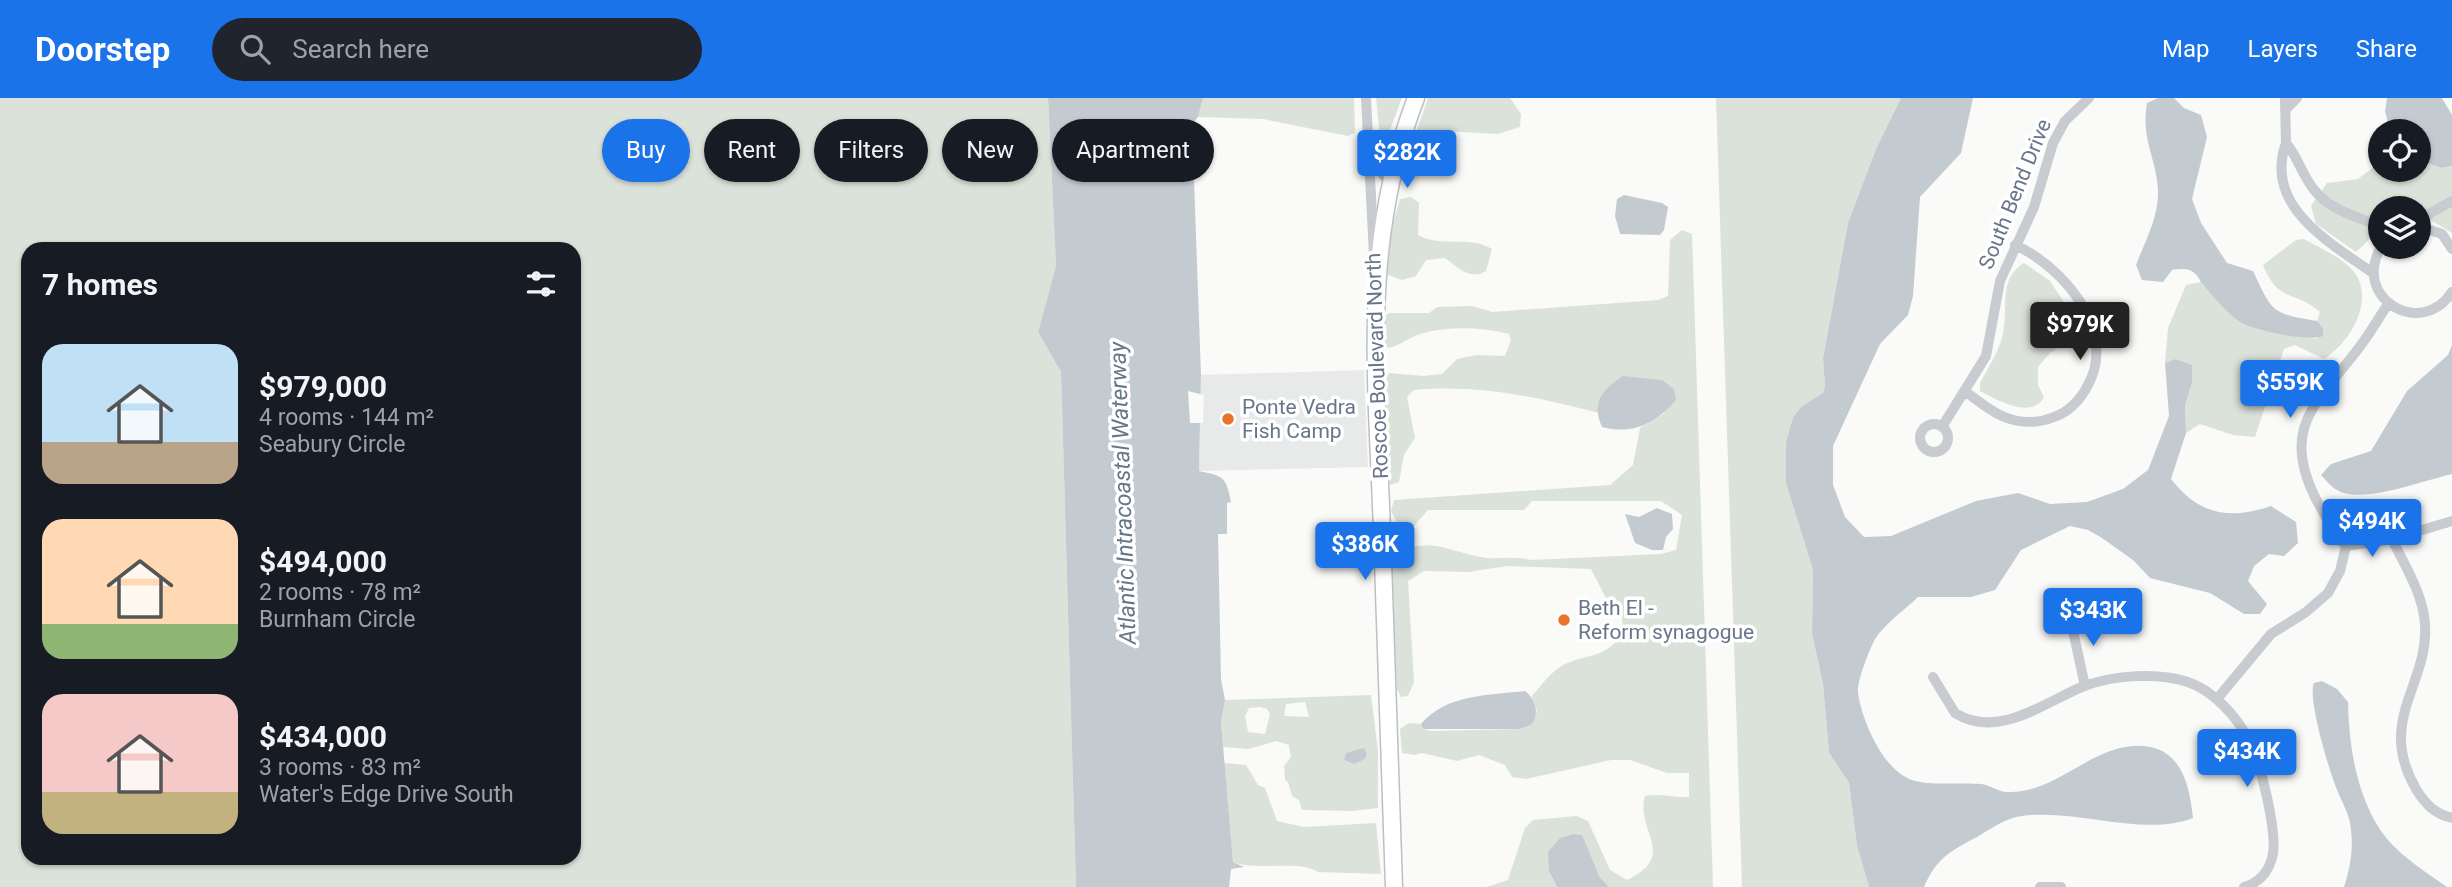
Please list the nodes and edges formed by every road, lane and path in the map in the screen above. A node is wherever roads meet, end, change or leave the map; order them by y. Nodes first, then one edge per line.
1 (1366, 98) edge
2 (1416, 98) edge
3 (2089, 98) edge
4 (2297, 98) edge
5 (2285, 104) edge
6 (2286, 143) junction
7 (1367, 148) junction
8 (1390, 184) junction
9 (2452, 201) edge
10 (2431, 213) edge
11 (2368, 222) edge
12 (2431, 230) edge
13 (2015, 244) junction
14 (2452, 249) edge
15 (2378, 259) edge
16 (2374, 274) junction
17 (1376, 276) junction
18 (2452, 292) edge
19 (2388, 304) junction
20 (1966, 392) junction
21 (1942, 427) dead end
22 (2452, 521) edge
23 (2392, 539) junction
24 (2346, 546) junction
25 (2070, 617) dead end
26 (1933, 677) dead end
27 (2085, 686) junction
28 (2217, 699) junction
29 (2452, 818) edge
30 (1394, 887) edge
31 (2040, 887) edge
32 (2061, 887) edge
33 (2244, 887) edge

1 - 7 street, Roscoe Boulevard North
2 - 8 street
3 - 13 street, South Bend Drive
4 - 5 street
5 - 6 street
6 - 11 street
6 - 16 street
7 - 8 street
7 - 17 street, Roscoe Boulevard North
8 - 17 street
9 - 10 street
12 - 14 street
13 - 20 street, South Bend Drive
13 - 20 street
15 - 16 street
16 - 19 street
17 - 30 street, Roscoe Boulevard North
18 - 19 street
19 - 24 street
20 - 21 street, South Bend Drive
22 - 23 street
23 - 24 street
23 - 29 street
24 - 28 street
25 - 27 street
26 - 27 street
27 - 28 street
28 - 33 street
31 - 32 street

